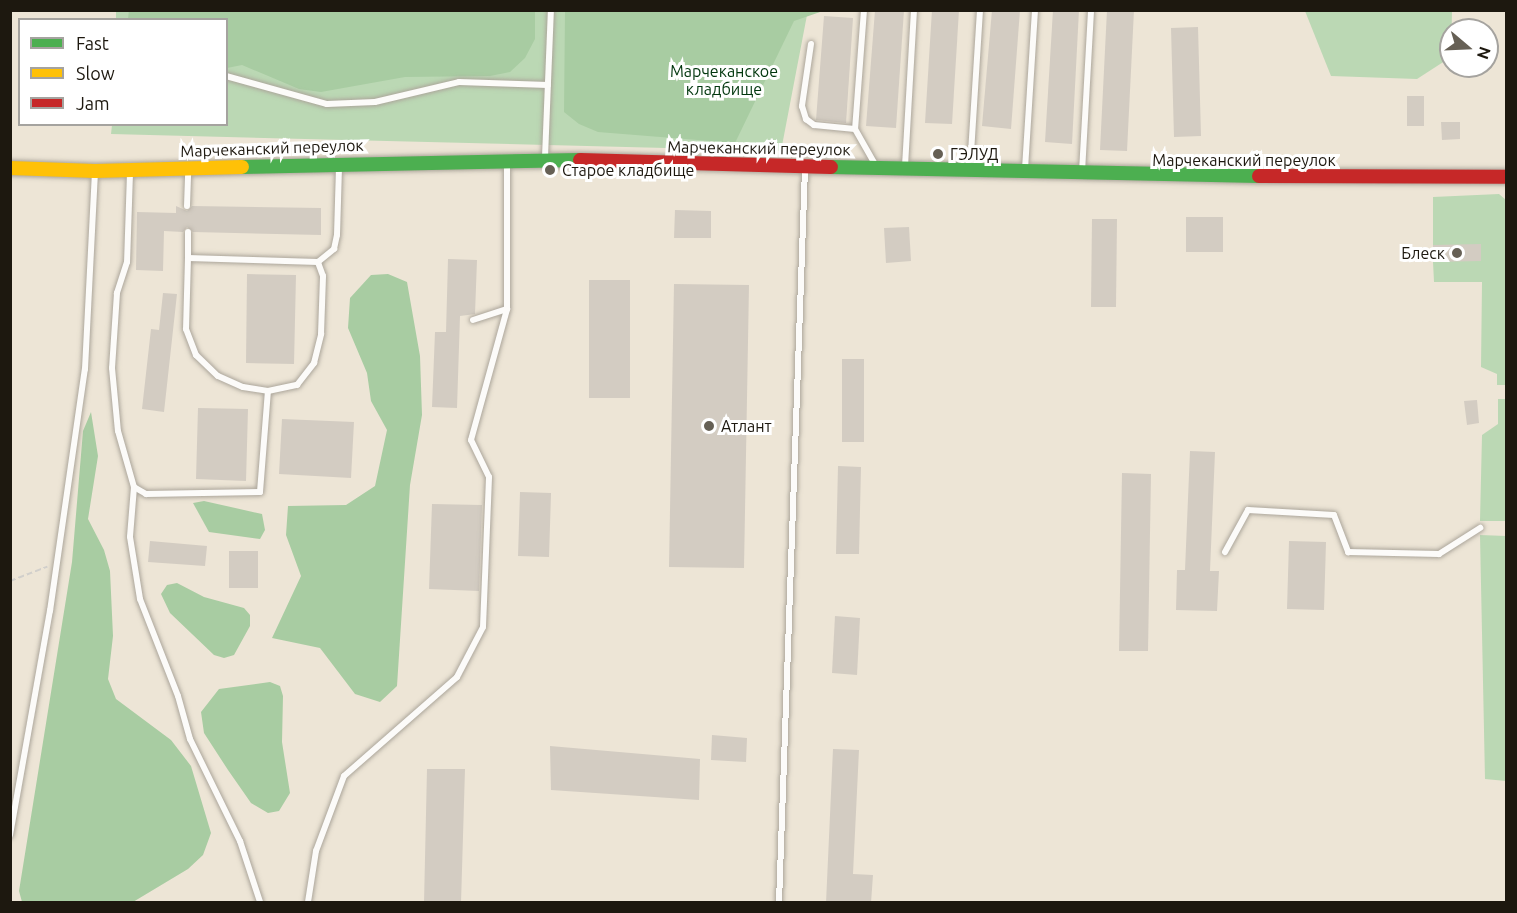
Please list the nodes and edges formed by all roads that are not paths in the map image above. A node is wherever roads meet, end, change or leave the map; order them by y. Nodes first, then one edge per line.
1 (551, 10) edge
2 (864, 10) edge
3 (914, 10) edge
4 (980, 10) edge
5 (1035, 10) edge
6 (1091, 10) edge
7 (811, 44) dead end
8 (228, 77) edge
9 (548, 85) junction
10 (855, 129) junction
11 (507, 159) junction
12 (545, 159) junction
13 (339, 163) junction
14 (805, 166) junction
15 (877, 167) junction
16 (10, 168) edge
17 (189, 168) junction
18 (905, 168) junction
19 (970, 169) junction
20 (130, 170) junction
21 (1025, 170) junction
22 (95, 171) junction
23 (1082, 173) junction
24 (1506, 177) edge
25 (187, 206) dead end
26 (188, 232) dead end
27 (188, 258) junction
28 (318, 262) junction
29 (507, 309) junction
30 (473, 320) dead end
31 (268, 391) junction
32 (134, 487) junction
33 (1480, 528) dead end
34 (1225, 552) dead end
35 (10, 835) edge
36 (260, 903) edge
37 (308, 903) edge
38 (779, 903) edge

1 - 9 lane
2 - 10 lane
3 - 18 lane
4 - 19 lane
5 - 21 lane
6 - 23 lane
7 - 10 lane
8 - 9 lane
9 - 12 lane
10 - 15 lane
11 - 12 street, Марчеканский переулок
11 - 13 street, Марчеканский переулок
11 - 29 lane
12 - 14 street, Марчеканский переулок
13 - 17 street, Марчеканский переулок
13 - 28 lane
14 - 15 street, Марчеканский переулок
14 - 38 lane
15 - 18 street, Марчеканский переулок
16 - 22 street, Марчеканский переулок
17 - 20 street, Марчеканский переулок
17 - 25 lane
18 - 19 street, Марчеканский переулок
19 - 21 street, Марчеканский переулок
20 - 22 street, Марчеканский переулок
20 - 32 lane
21 - 23 street, Марчеканский переулок
22 - 35 lane
23 - 24 street, Марчеканский переулок
26 - 27 lane
27 - 28 lane
27 - 31 lane
28 - 31 lane
29 - 30 lane
29 - 37 lane
31 - 32 lane
32 - 36 lane
33 - 34 lane

